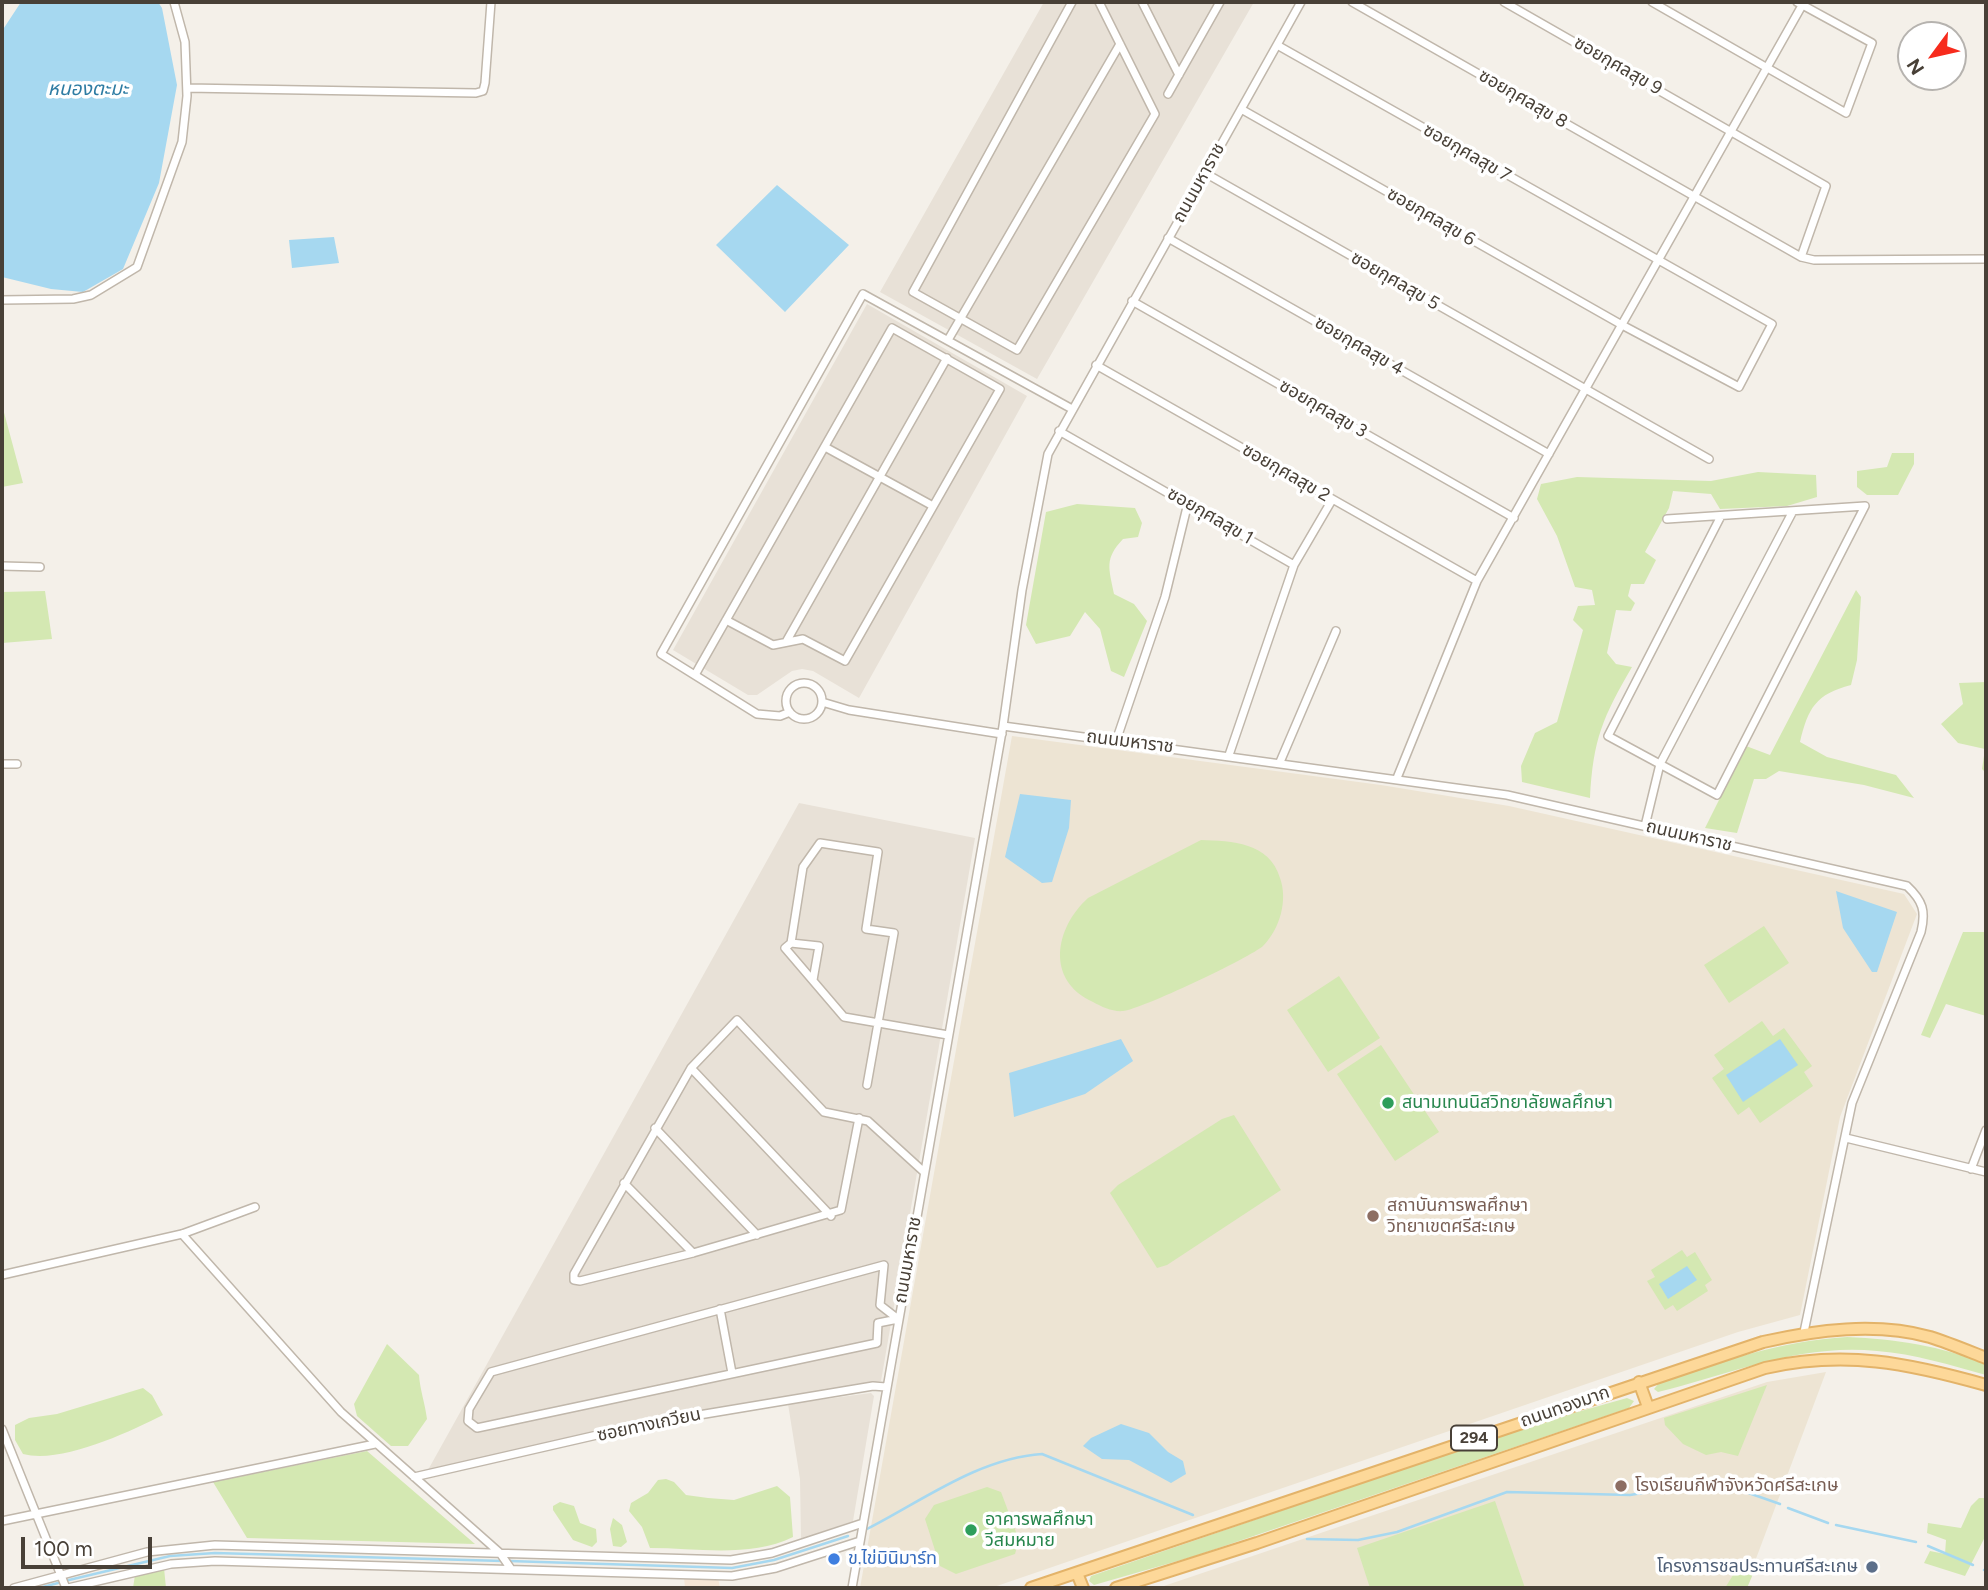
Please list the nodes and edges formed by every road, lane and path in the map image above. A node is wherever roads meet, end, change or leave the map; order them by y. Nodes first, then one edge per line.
1 (174, 2) edge
2 (491, 2) edge
3 (1072, 2) edge
4 (1099, 2) edge
5 (1142, 2) edge
6 (1209, 2) edge
7 (1220, 2) edge
8 (1301, 2) edge
9 (1352, 2) edge
10 (1504, 2) edge
11 (1652, 2) edge
12 (1801, 3) edge
13 (1214, 11) junction
14 (1120, 44) junction
15 (1277, 45) junction
16 (1767, 67) junction
17 (1179, 75) junction
18 (187, 89) junction
19 (1168, 94) dead end
20 (1241, 109) junction
21 (1731, 131) junction
22 (1205, 173) junction
23 (1695, 196) junction
24 (1168, 238) junction
25 (1801, 257) junction
26 (1986, 259) edge
27 (1658, 261) junction
28 (2, 300) edge
29 (1132, 301) junction
30 (960, 319) junction
31 (1622, 325) junction
32 (948, 340) junction
33 (947, 359) junction
34 (1096, 365) junction
35 (1586, 389) junction
36 (1072, 409) junction
37 (1059, 431) junction
38 (825, 447) junction
39 (1549, 454) junction
40 (1709, 459) dead end
41 (880, 477) junction
42 (1332, 499) junction
43 (1188, 503) junction
44 (933, 506) junction
45 (1793, 511) junction
46 (1721, 516) junction
47 (1514, 517) junction
48 (1667, 519) dead end
49 (1294, 565) junction
50 (2, 566) edge
51 (40, 567) dead end
52 (1477, 581) junction
53 (726, 620) junction
54 (1336, 631) dead end
55 (786, 642) junction
56 (695, 675) junction
57 (822, 702) junction
58 (790, 712) junction
59 (1003, 730) junction
60 (1116, 740) junction
61 (1229, 755) junction
62 (1280, 762) junction
63 (2, 764) edge
64 (17, 764) dead end
65 (1660, 764) junction
66 (1397, 778) junction
67 (1646, 826) junction
68 (791, 943) junction
69 (813, 980) junction
70 (878, 1023) junction
71 (948, 1035) junction
72 (691, 1068) junction
73 (867, 1084) dead end
74 (859, 1118) junction
75 (655, 1128) junction
76 (1986, 1130) edge
77 (1846, 1138) junction
78 (1971, 1169) junction
79 (924, 1172) junction
80 (1986, 1172) edge
81 (624, 1183) junction
82 (255, 1208) dead end
83 (831, 1216) junction
84 (182, 1234) junction
85 (757, 1236) junction
86 (693, 1254) junction
87 (2, 1275) edge
88 (720, 1309) junction
89 (898, 1319) junction
90 (1804, 1332) junction
91 (1986, 1358) edge
92 (732, 1373) junction
93 (1639, 1382) junction
94 (1986, 1385) edge
95 (886, 1387) junction
96 (1648, 1407) junction
97 (2, 1429) edge
98 (375, 1444) junction
99 (414, 1477) junction
100 (34, 1513) junction
101 (2, 1521) edge
102 (863, 1523) junction
103 (860, 1541) junction
104 (500, 1553) junction
105 (511, 1569) junction
106 (1077, 1573) junction
107 (60, 1574) junction
108 (14, 1588) edge
109 (67, 1588) edge
110 (852, 1588) edge
111 (1031, 1588) edge
112 (1083, 1588) edge
113 (1116, 1588) edge

1 - 18 street
2 - 18 street
3 - 30 street
4 - 14 street
5 - 17 street
6 - 13 street
7 - 13 street
8 - 15 street, ถนนมหาราช
9 - 23 street, ซอยกุศลสุข 8
10 - 21 street, ซอยกุศลสุข 9
11 - 16 street
12 - 16 street
12 - 16 street
13 - 17 street
14 - 30 street
14 - 30 street
15 - 20 street, ถนนมหาราช
15 - 27 street, ซอยกุศลสุข 7
16 - 21 street
17 - 19 street
18 - 28 street
20 - 22 street, ถนนมหาราช
20 - 31 street, ซอยกุศลสุข 6
21 - 23 street
21 - 25 street, ซอยกุศลสุข 9
22 - 24 street, ถนนมหาราช
22 - 35 street, ซอยกุศลสุข 5
23 - 25 street, ซอยกุศลสุข 8
23 - 27 street
24 - 29 street, ถนนมหาราช
24 - 39 street, ซอยกุศลสุข 4
25 - 26 street
27 - 31 street
27 - 31 street, ซอยกุศลสุข 7
29 - 34 street, ถนนมหาราช
29 - 47 street, ซอยกุศลสุข 3
30 - 32 street
31 - 35 street
32 - 36 street
32 - 56 street
33 - 38 street
33 - 41 street
33 - 44 street
34 - 36 street, ถนนมหาราช
34 - 42 street, ซอยกุศลสุข 2
35 - 39 street
35 - 40 street, ซอยกุศลสุข 5
36 - 37 street, ถนนมหาราช
37 - 43 street, ซอยกุศลสุข 1
37 - 59 street, ถนนมหาราช
38 - 41 street
38 - 53 street
39 - 47 street
41 - 44 street
41 - 55 street
42 - 49 street
42 - 52 street, ซอยกุศลสุข 2
43 - 49 street, ซอยกุศลสุข 1
43 - 60 street
44 - 55 street
45 - 46 street
45 - 65 street
45 - 65 street
46 - 48 street
46 - 65 street
47 - 52 street
49 - 61 street
50 - 51 street
52 - 66 street
53 - 55 street
53 - 56 street
54 - 62 street
56 - 58 street
57 - 58 street
57 - 58 street
57 - 59 street
59 - 60 street, ถนนมหาราช
59 - 71 street, ถนนมหาราช
60 - 61 street, ถนนมหาราช
61 - 62 street, ถนนมหาราช
62 - 66 street, ถนนมหาราช
63 - 64 street
65 - 67 street
66 - 67 street, ถนนมหาราช
67 - 77 street, ถนนมหาราช
68 - 69 street
68 - 69 street
68 - 70 street
69 - 70 street
70 - 71 street
70 - 73 street
71 - 79 street, ถนนมหาราช
72 - 74 street
72 - 75 street
72 - 83 street
74 - 79 street
74 - 83 street
75 - 81 street
75 - 85 street
76 - 78 street
77 - 78 street
77 - 90 street, ถนนมหาราช
78 - 80 street
79 - 89 street, ถนนมหาราช
81 - 86 street
81 - 86 street
82 - 84 street
83 - 85 street
84 - 87 street
84 - 98 street
85 - 86 street
88 - 89 street
88 - 92 street
88 - 92 street
89 - 92 street
89 - 95 street, ถนนมหาราช
90 - 91 main road, ถนนทองมาก / 294
90 - 93 main road, ถนนทองมาก / 294
93 - 96 main road
93 - 106 main road, ถนนทองมาก / 294
94 - 96 main road, ถนนทองมาก / 294
95 - 99 street, ซอยทางเกวียน
95 - 102 street, ถนนมหาราช
96 - 113 main road, ถนนทองมาก / 294
97 - 100 street
98 - 99 street
98 - 100 street
99 - 104 street
100 - 101 street
100 - 107 street
102 - 103 street, ถนนมหาราช
102 - 104 street
103 - 105 street
103 - 110 street, ถนนมหาราช
104 - 105 street
104 - 107 street
105 - 109 street
106 - 111 main road, ถนนทองมาก / 294
106 - 112 main road
107 - 108 street
107 - 109 street

